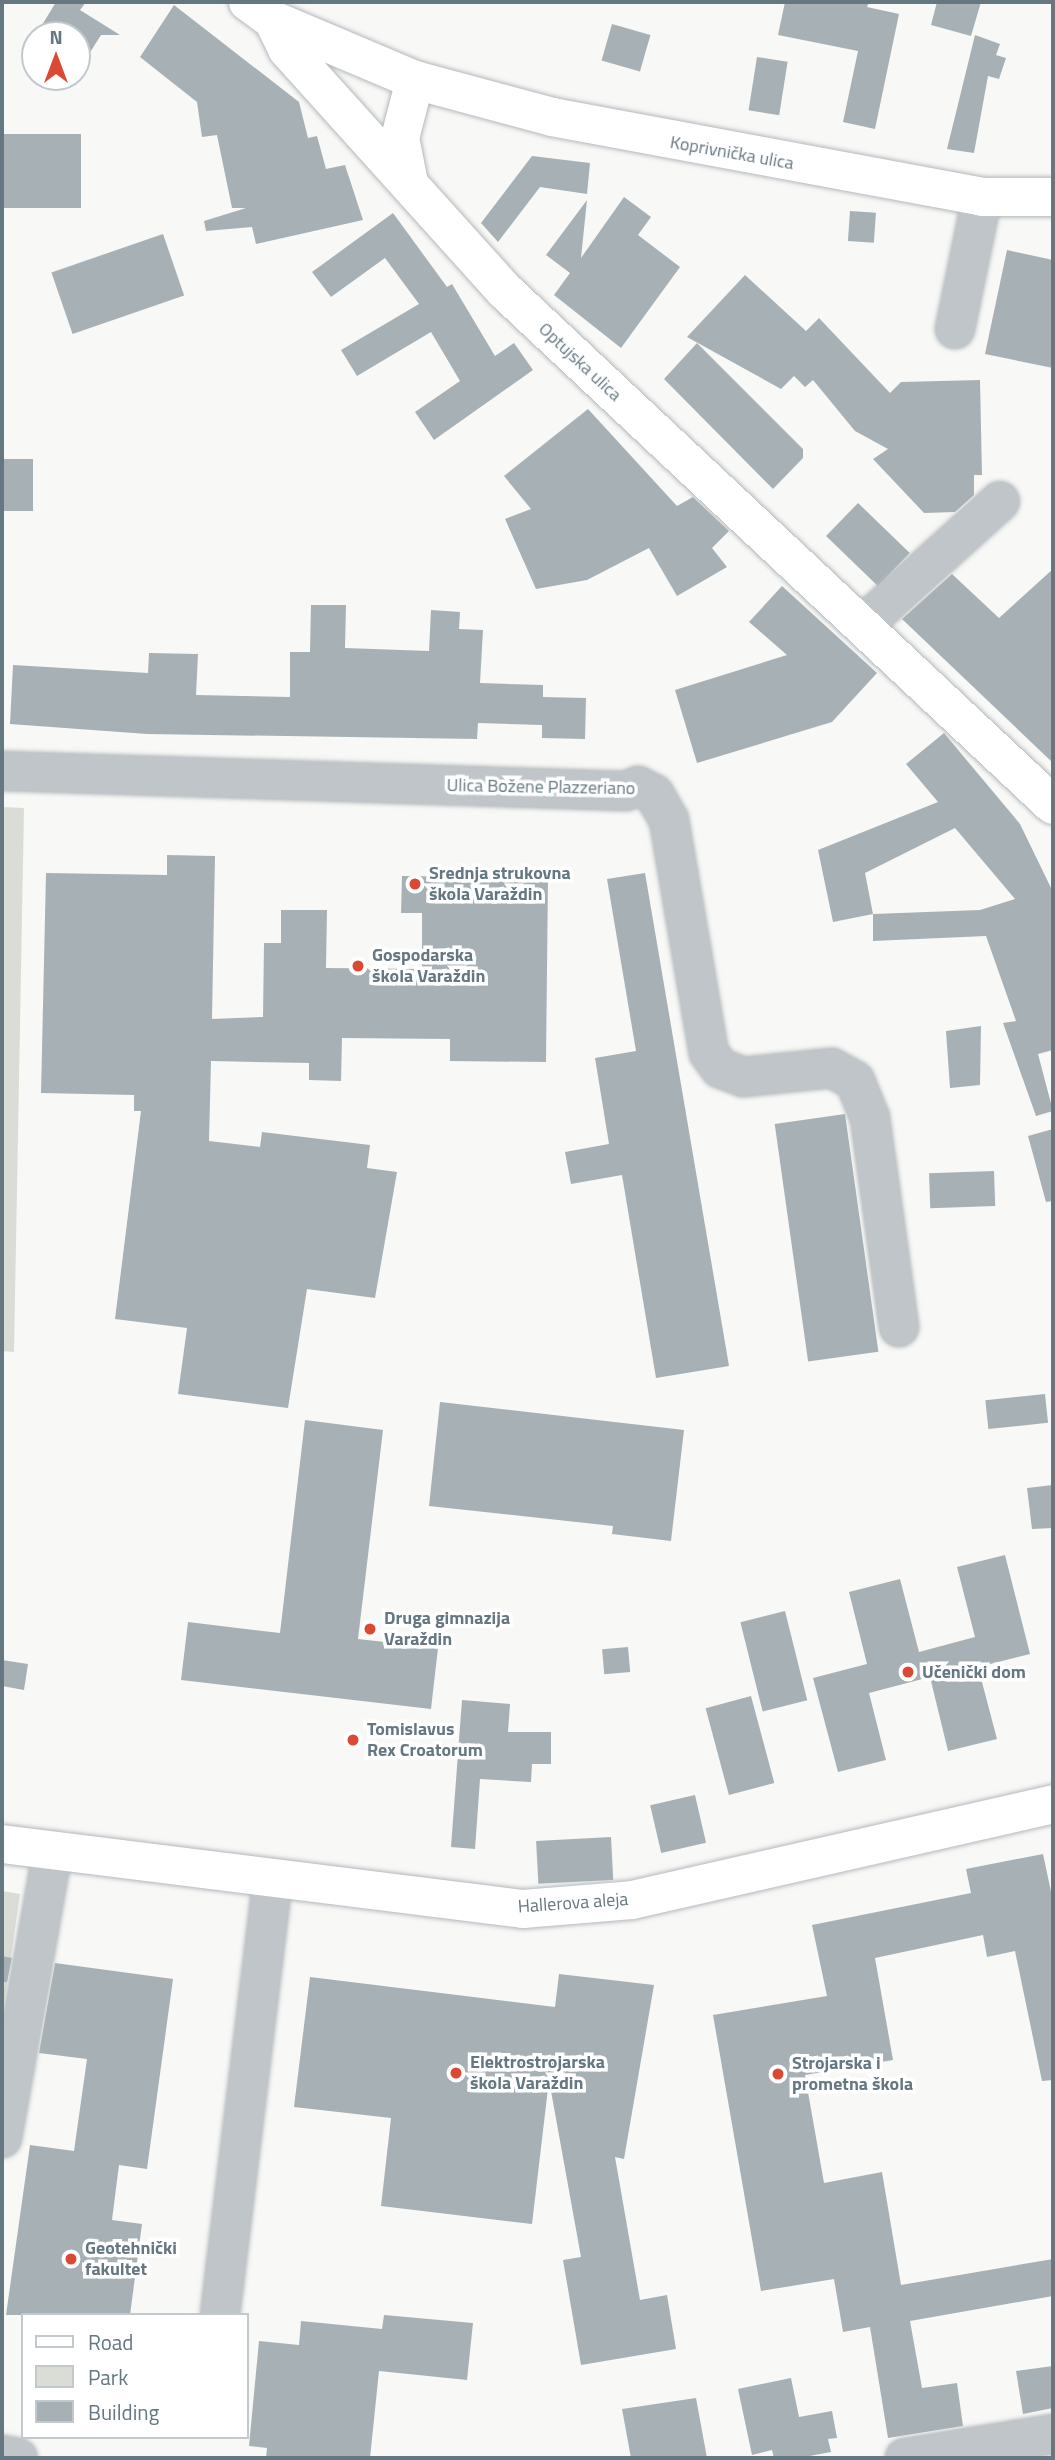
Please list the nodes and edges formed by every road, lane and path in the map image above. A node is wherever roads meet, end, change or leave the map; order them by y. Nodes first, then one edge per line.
1 (261, 11) edge
2 (415, 80) junction
3 (409, 185) junction
4 (982, 197) junction
5 (1053, 197) edge
6 (955, 329) dead end
7 (1000, 500) dead end
8 (864, 624) junction
9 (976, 728) junction
10 (2, 771) edge
11 (1053, 805) edge
12 (1053, 832) edge
13 (899, 1327) dead end
14 (1053, 1804) edge
15 (2, 1844) edge
16 (52, 1850) junction
17 (273, 1879) junction
18 (2, 2138) edge
19 (220, 2313) edge
20 (1053, 2434) edge
21 (2, 2455) edge
22 (18, 2458) edge
23 (905, 2458) edge

1 - 2 main road
1 - 3 main road, Optujska ulica
2 - 3 main road
2 - 4 main road, Koprivnička ulica
3 - 8 main road, Optujska ulica
4 - 5 main road, Koprivnička ulica
4 - 6 street
7 - 8 street
8 - 9 main road, Optujska ulica
9 - 11 main road, Optujska ulica
9 - 12 main road, Optujska ulica
10 - 13 street, Ulica Božene Plazzeriano
14 - 17 main road, Hallerova aleja
15 - 16 main road, Hallerova aleja
16 - 17 main road, Hallerova aleja
16 - 18 street
17 - 19 street
20 - 23 street
21 - 22 street

